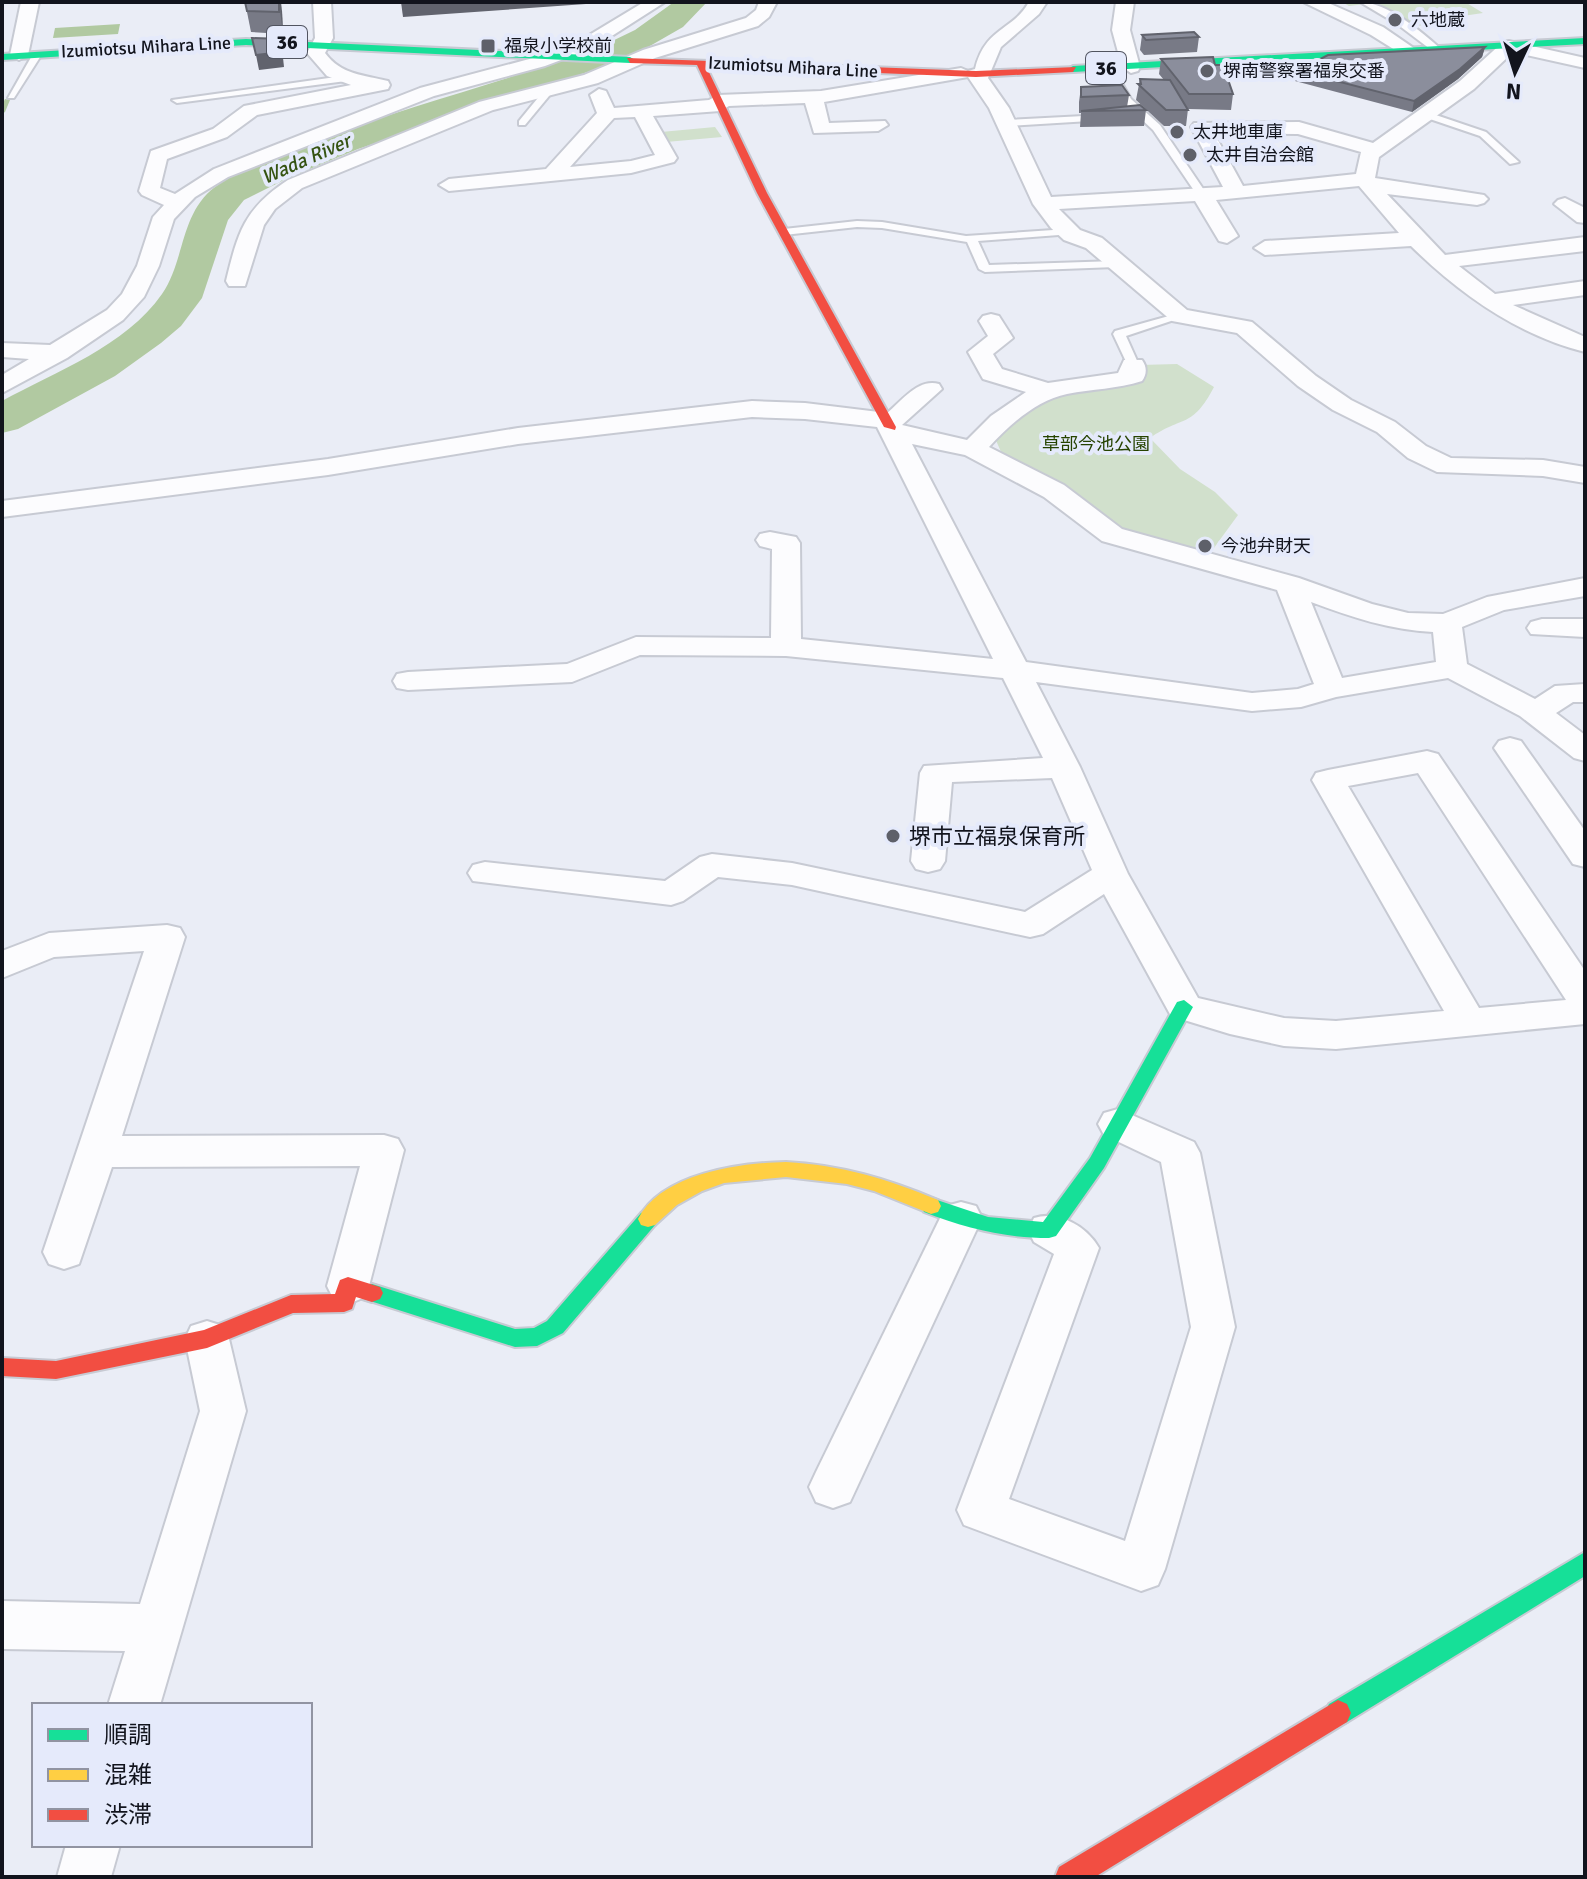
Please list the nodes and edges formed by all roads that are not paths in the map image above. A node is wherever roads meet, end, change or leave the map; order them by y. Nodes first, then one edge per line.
1 (30, 2) edge
2 (322, 2) edge
3 (656, 2) edge
4 (769, 2) edge
5 (1038, 2) edge
6 (1125, 2) edge
7 (1312, 2) edge
8 (1364, 2) edge
9 (1585, 41) edge
10 (322, 43) junction
11 (1509, 46) junction
12 (1437, 50) junction
13 (1409, 51) junction
14 (19, 55) edge
15 (565, 56) junction
16 (633, 59) junction
17 (700, 63) junction
18 (1585, 63) edge
19 (1131, 67) junction
20 (1109, 68) junction
21 (973, 74) junction
22 (343, 79) junction
23 (381, 85) junction
24 (881, 89) junction
25 (549, 90) junction
26 (427, 92) junction
27 (11, 96) dead end
28 (813, 97) junction
29 (177, 100) dead end
30 (719, 103) junction
31 (641, 111) junction
32 (1142, 115) junction
33 (1427, 115) junction
34 (1127, 116) edge
35 (1112, 118) edge
36 (522, 123) dead end
37 (1006, 123) junction
38 (1306, 130) junction
39 (1375, 150) junction
40 (1514, 162) dead end
41 (1426, 171) dead end
42 (1225, 172) junction
43 (552, 175) junction
44 (1368, 182) junction
45 (449, 185) dead end
46 (1236, 192) junction
47 (1201, 193) junction
48 (1446, 195) junction
49 (1477, 199) dead end
50 (178, 203) junction
51 (1044, 204) junction
52 (1565, 204) dead end
53 (1585, 217) edge
54 (784, 232) junction
55 (1068, 232) junction
56 (1227, 236) dead end
57 (971, 239) junction
58 (1414, 239) junction
59 (1585, 244) edge
60 (1265, 248) dead end
61 (1441, 262) junction
62 (1116, 264) junction
63 (237, 281) dead end
64 (1585, 288) edge
65 (1493, 301) junction
66 (1180, 316) junction
67 (991, 321) dead end
68 (1585, 345) edge
69 (2, 350) edge
70 (58, 353) junction
71 (1133, 365) joint
72 (2, 386) edge
73 (930, 389) dead end
74 (1047, 391) junction
75 (890, 427) junction
76 (973, 449) junction
77 (1582, 478) edge
78 (2, 509) edge
79 (770, 540) dead end
80 (1289, 584) junction
81 (1585, 587) edge
82 (1447, 623) junction
83 (1542, 628) dead end
84 (1585, 628) edge
85 (786, 647) junction
86 (1452, 668) junction
87 (1014, 670) junction
88 (408, 681) dead end
89 (1331, 689) junction
90 (1585, 693) edge
91 (1535, 713) junction
92 (1510, 748) dead end
93 (1585, 751) edge
94 (1064, 767) junction
95 (1585, 856) edge
96 (928, 861) dead end
97 (485, 873) dead end
98 (1111, 874) junction
99 (2, 965) edge
100 (1585, 1000) edge
101 (1184, 1007) junction
102 (1585, 1011) edge
103 (1469, 1022) junction
104 (1118, 1124) junction
105 (97, 1152) junction
106 (961, 1218) junction
107 (1049, 1230) junction
108 (64, 1252) dead end
109 (348, 1286) junction
110 (207, 1339) junction
111 (2, 1367) edge
112 (833, 1487) dead end
113 (1585, 1563) edge
114 (2, 1625) edge
115 (156, 1628) junction
116 (135, 1703) edge
117 (92, 1847) edge
118 (84, 1877) edge
119 (1069, 1877) edge

1 - 14 street
2 - 10 street
3 - 15 street
4 - 16 street
5 - 21 street
6 - 19 street
7 - 13 street
8 - 12 lane
9 - 11 street, Izumiotsu Mihara Line / 36
10 - 14 street, Izumiotsu Mihara Line / 36
10 - 15 street, Izumiotsu Mihara Line / 36
10 - 22 street
11 - 12 street, Izumiotsu Mihara Line / 36
11 - 18 street
11 - 33 street
12 - 13 street, Izumiotsu Mihara Line / 36
13 - 19 street, Izumiotsu Mihara Line / 36
14 - 27 lane
15 - 16 street, Izumiotsu Mihara Line / 36
15 - 26 street
16 - 17 street, Izumiotsu Mihara Line / 36
16 - 25 street
17 - 21 street, Izumiotsu Mihara Line / 36
17 - 30 street
19 - 20 street, Izumiotsu Mihara Line / 36
20 - 21 street, Izumiotsu Mihara Line / 36
20 - 32 lane
21 - 24 street
21 - 37 street
22 - 23 street
22 - 29 lane
23 - 26 street
23 - 50 street
24 - 28 street
24 - 28 street
25 - 36 lane
25 - 63 street
26 - 50 street
28 - 30 street
30 - 31 street
30 - 54 street
31 - 43 street
31 - 43 street
32 - 34 lane
32 - 47 lane
33 - 39 street
33 - 40 lane
35 - 37 lane
37 - 51 street
38 - 39 street
38 - 42 street
38 - 42 street
39 - 44 street
41 - 48 street
42 - 46 street
43 - 45 street
44 - 46 street
44 - 48 street
44 - 58 street
46 - 47 street
47 - 51 street
47 - 56 street
48 - 49 street
50 - 70 street
51 - 55 street
52 - 53 street
54 - 57 lane
54 - 75 street
55 - 57 lane
55 - 62 street
57 - 62 lane
58 - 60 street
58 - 61 street
59 - 61 street
61 - 65 street
62 - 66 street
64 - 65 street
65 - 68 street
66 - 71 lane
66 - 77 street
67 - 74 street
69 - 70 street
70 - 72 street
71 - 74 street
73 - 75 street
74 - 76 street
75 - 76 street
75 - 78 street
75 - 87 street
76 - 80 street
79 - 85 street
80 - 82 street
80 - 89 street
81 - 82 street
82 - 86 street
83 - 84 street
85 - 87 street
85 - 88 street
86 - 89 street
86 - 91 street
87 - 89 street
87 - 94 street
90 - 91 street
91 - 93 street
92 - 95 street
94 - 96 street
94 - 98 street
97 - 98 street
98 - 101 street
99 - 105 street
100 - 103 street
101 - 103 street
101 - 104 street
102 - 103 street
104 - 107 street
104 - 107 street
105 - 108 street
105 - 109 street
106 - 107 street
106 - 109 street
106 - 112 street
109 - 110 street
110 - 111 street
110 - 115 street
113 - 119 street
114 - 115 street
115 - 116 street
117 - 118 street

